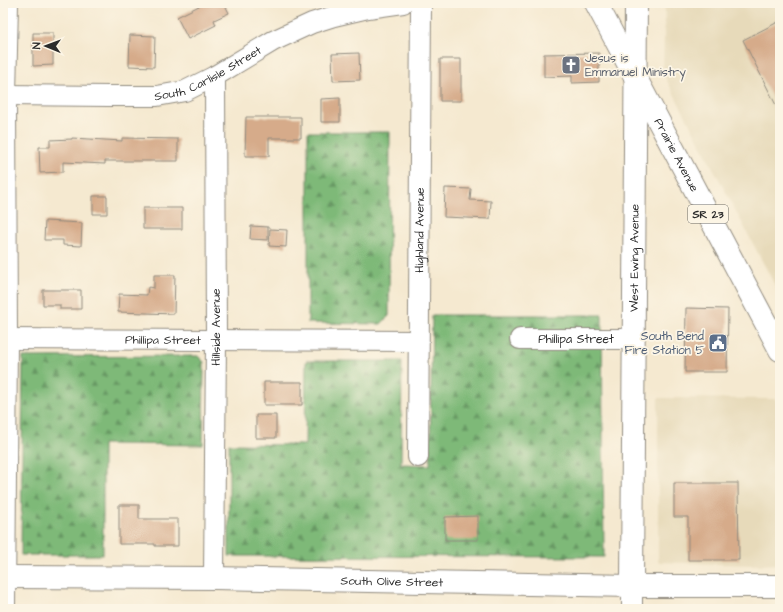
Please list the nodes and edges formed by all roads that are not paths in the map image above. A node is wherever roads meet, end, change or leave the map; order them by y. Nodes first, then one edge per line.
1 (8, 3) edge
2 (403, 3) edge
3 (421, 3) edge
4 (596, 3) edge
5 (636, 3) edge
6 (215, 76) junction
7 (636, 79) junction
8 (5, 95) edge
9 (5, 339) edge
10 (520, 339) dead end
11 (633, 339) junction
12 (216, 340) junction
13 (418, 341) junction
14 (780, 350) edge
15 (418, 457) dead end
16 (4, 576) edge
17 (214, 578) junction
18 (632, 586) junction
19 (780, 586) edge
20 (5, 609) edge
21 (632, 609) edge

1 - 8 street
2 - 6 street, South Carlisle Street
3 - 13 street, Highland Avenue
4 - 7 street, Prairie Avenue / SR 23
5 - 7 street, West Ewing Avenue
6 - 8 street, South Carlisle Street
6 - 12 street, Hillside Avenue
7 - 11 street, West Ewing Avenue
7 - 14 street, Prairie Avenue / SR 23
8 - 9 street
9 - 12 street, Phillipa Street
9 - 16 street
10 - 11 street, Phillipa Street
11 - 18 street, West Ewing Avenue
12 - 13 street, Phillipa Street
12 - 17 street, Hillside Avenue
13 - 15 street, Highland Avenue
16 - 17 street, South Olive Street
16 - 20 street
17 - 18 street, South Olive Street
18 - 19 street, South Olive Street
18 - 21 street, West Ewing Avenue

